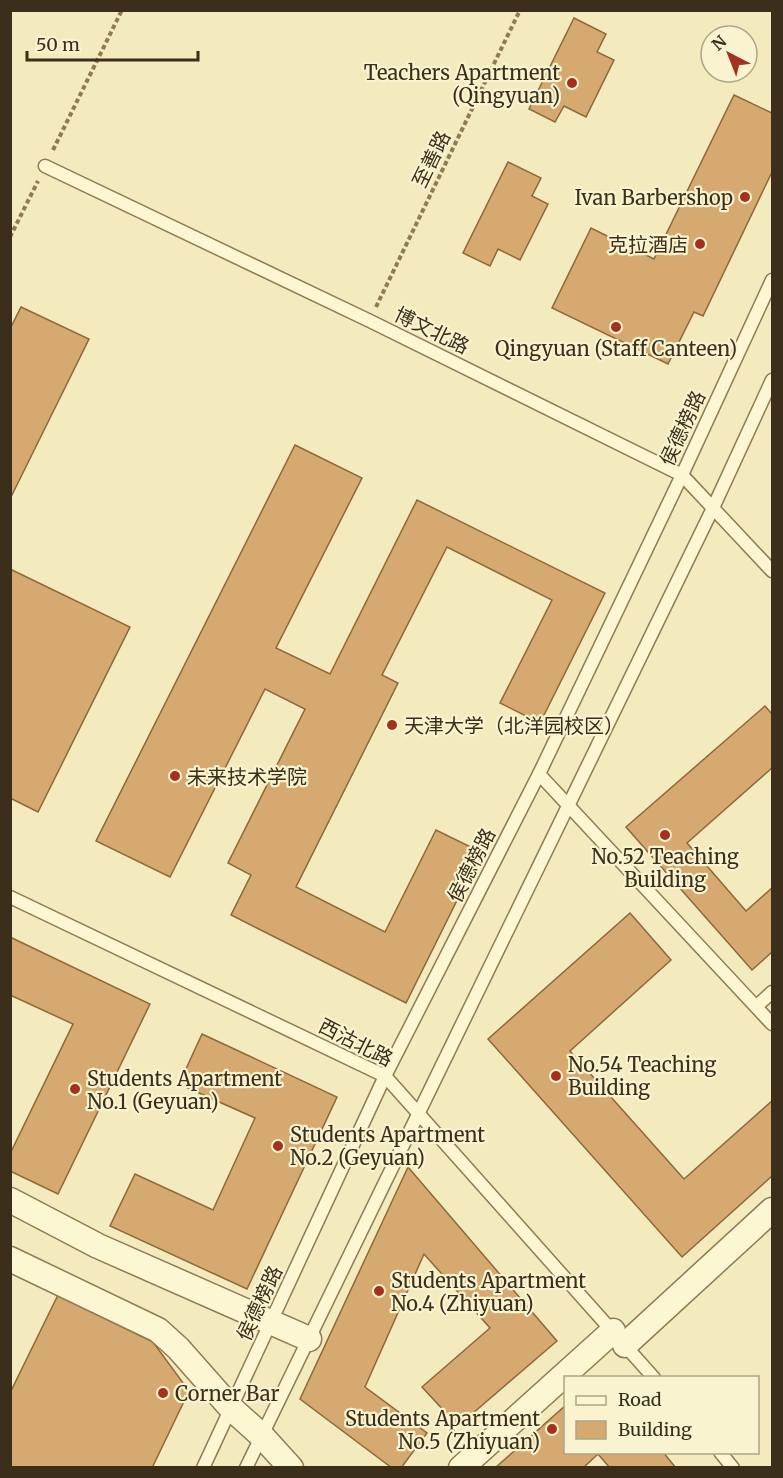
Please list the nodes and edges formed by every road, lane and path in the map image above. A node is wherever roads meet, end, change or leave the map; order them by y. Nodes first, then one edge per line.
1 (122, 10) edge
2 (520, 10) edge
3 (45, 166) junction
4 (10, 237) edge
5 (772, 280) edge
6 (370, 321) junction
7 (772, 380) edge
8 (682, 475) junction
9 (713, 508) junction
10 (772, 571) edge
11 (539, 774) junction
12 (568, 806) junction
13 (10, 897) edge
14 (772, 992) edge
15 (757, 1006) junction
16 (772, 1024) edge
17 (385, 1076) junction
18 (418, 1114) junction
19 (10, 1200) edge
20 (772, 1210) edge
21 (10, 1259) edge
22 (272, 1322) junction
23 (619, 1338) junction
24 (309, 1339) junction
25 (572, 1376) edge
26 (653, 1376) edge
27 (564, 1383) edge
28 (231, 1408) junction
29 (262, 1436) junction
30 (722, 1454) edge
31 (203, 1467) edge
32 (246, 1467) edge
33 (291, 1467) edge
34 (461, 1467) edge
35 (733, 1467) edge

1 - 3 path
2 - 6 path, 至善路
3 - 4 path
3 - 6 lane, 博文北路
5 - 8 lane, 侯德榜路
6 - 8 lane, 博文北路
7 - 9 lane
8 - 9 lane, 博文北路
8 - 11 lane, 侯德榜路
9 - 10 lane, 博文北路
9 - 12 lane
11 - 12 lane
11 - 17 lane, 侯德榜路
12 - 15 lane
12 - 18 lane
13 - 17 lane, 西沽北路
14 - 15 lane
15 - 16 lane
17 - 18 lane, 西沽北路
17 - 22 lane, 侯德榜路
18 - 23 lane, 西沽北路
18 - 24 lane
19 - 22 street
20 - 23 street
21 - 28 street
22 - 24 street
22 - 28 lane, 侯德榜路
23 - 25 street
23 - 26 lane, 西沽北路
24 - 29 lane
27 - 34 street
28 - 29 street
28 - 31 lane, 侯德榜路
29 - 32 lane
29 - 33 street
30 - 35 lane

